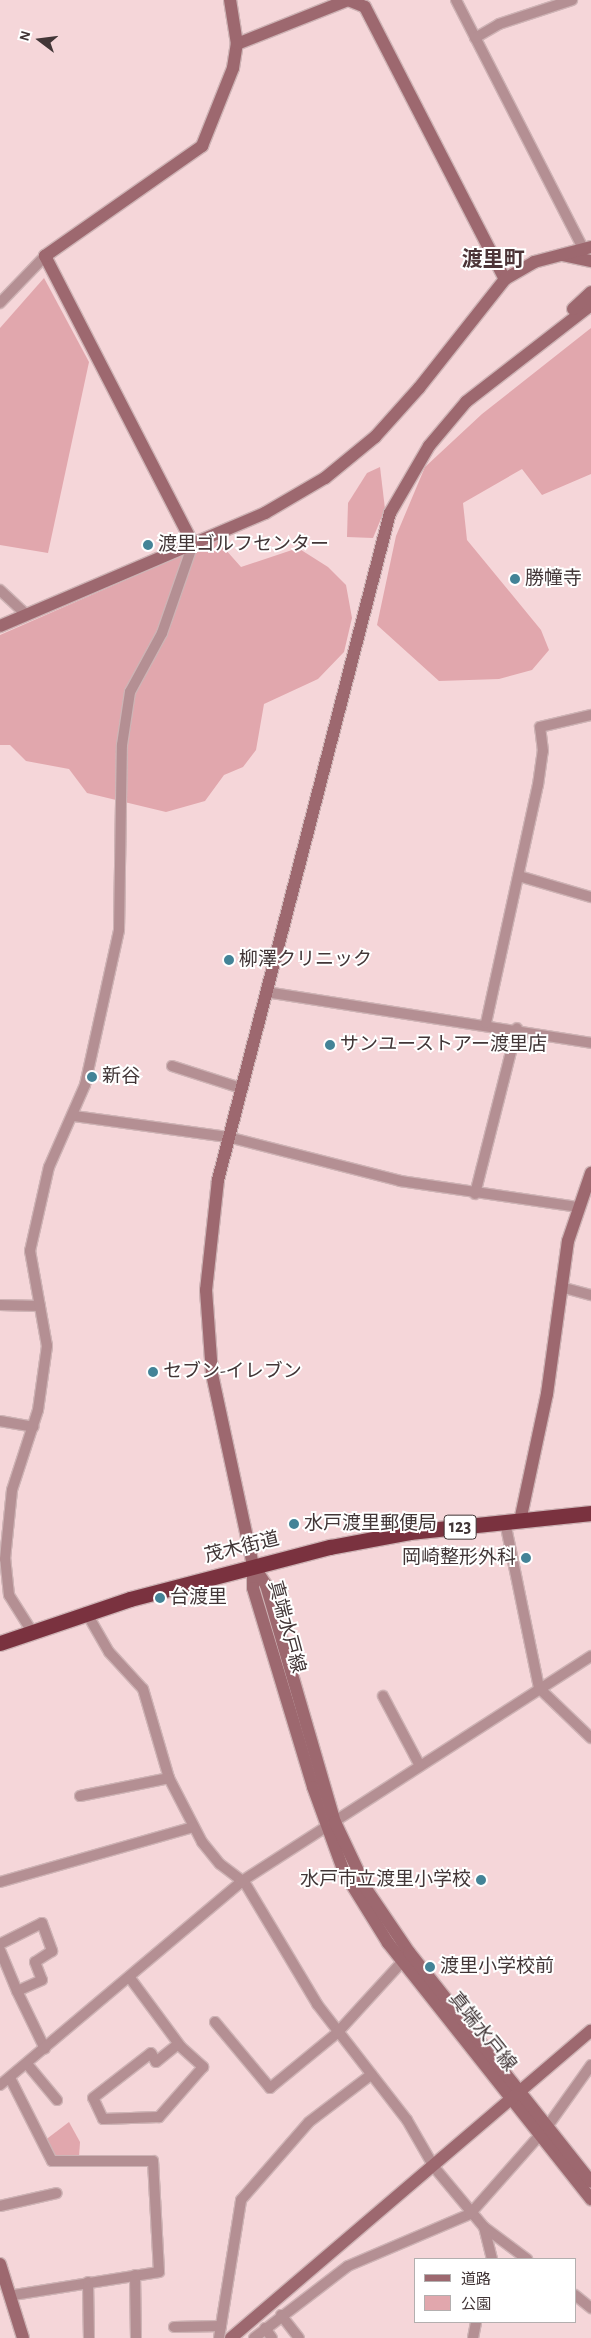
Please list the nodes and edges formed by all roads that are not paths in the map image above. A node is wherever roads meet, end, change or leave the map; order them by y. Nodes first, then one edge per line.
1 (230, 0) edge
2 (358, 0) edge
3 (456, 0) edge
4 (572, 0) edge
5 (475, 38) junction
6 (237, 44) junction
7 (586, 247) edge
8 (557, 254) junction
9 (45, 256) junction
10 (591, 262) edge
11 (505, 280) junction
12 (591, 292) edge
13 (0, 304) edge
14 (591, 304) edge
15 (550, 335) junction
16 (193, 544) junction
17 (0, 590) edge
18 (25, 613) junction
19 (0, 626) edge
20 (591, 715) edge
21 (519, 876) junction
22 (591, 897) edge
23 (266, 992) junction
24 (486, 1023) junction
25 (517, 1028) junction
26 (591, 1042) edge
27 (172, 1066) dead end
28 (241, 1088) junction
29 (74, 1116) junction
30 (228, 1137) junction
31 (591, 1173) edge
32 (476, 1194) junction
33 (578, 1207) junction
34 (562, 1287) junction
35 (591, 1294) edge
36 (0, 1305) edge
37 (40, 1306) junction
38 (0, 1422) edge
39 (33, 1427) junction
40 (591, 1513) edge
41 (512, 1521) junction
42 (3, 1531) edge
43 (253, 1565) junction
44 (86, 1612) junction
45 (31, 1630) junction
46 (0, 1643) edge
47 (591, 1656) edge
48 (539, 1688) junction
49 (382, 1696) dead end
50 (591, 1738) edge
51 (420, 1766) junction
52 (169, 1778) junction
53 (80, 1796) dead end
54 (331, 1825) junction
55 (193, 1827) junction
56 (242, 1881) junction
57 (0, 1882) edge
58 (0, 1944) edge
59 (0, 1950) edge
60 (402, 1962) junction
61 (10, 1975) junction
62 (130, 1978) junction
63 (0, 1979) edge
64 (17, 1991) junction
65 (215, 2022) dead end
66 (591, 2031) edge
67 (337, 2033) junction
68 (178, 2044) junction
69 (45, 2049) junction
70 (27, 2064) junction
71 (591, 2065) edge
72 (371, 2075) junction
73 (10, 2078) junction
74 (0, 2085) edge
75 (516, 2095) junction
76 (57, 2100) dead end
77 (543, 2131) junction
78 (434, 2167) junction
79 (591, 2182) edge
80 (57, 2193) dead end
81 (591, 2199) edge
82 (0, 2206) edge
83 (470, 2214) junction
84 (484, 2227) junction
85 (492, 2258) edge
86 (526, 2258) edge
87 (0, 2264) edge
88 (135, 2276) junction
89 (88, 2282) junction
90 (12, 2295) junction
91 (576, 2296) edge
92 (591, 2308) edge
93 (282, 2315) junction
94 (476, 2323) edge
95 (174, 2326) dead end
96 (221, 2326) junction
97 (265, 2328) junction
98 (23, 2338) edge
99 (89, 2338) edge
100 (136, 2338) edge
101 (219, 2338) edge
102 (231, 2338) edge
103 (254, 2338) edge
104 (272, 2338) edge
105 (299, 2338) edge
106 (473, 2338) edge

1 - 6 street
2 - 6 street
2 - 11 street
3 - 5 street
4 - 5 street
5 - 7 street
6 - 9 street
7 - 8 street
8 - 10 street
8 - 11 street
9 - 13 street
9 - 16 street
11 - 16 street
12 - 15 street
14 - 15 street
15 - 23 street
16 - 18 street
16 - 29 street
17 - 18 street
18 - 19 street
20 - 21 street
21 - 22 street
21 - 24 street
23 - 24 street
23 - 28 street
24 - 25 street
25 - 26 street
25 - 32 street
27 - 28 street
28 - 30 street
29 - 30 street
29 - 37 street
30 - 32 street
30 - 43 street
31 - 33 street
32 - 33 street
33 - 34 street
34 - 35 street
34 - 41 street
36 - 37 street
37 - 39 street
38 - 39 street
39 - 42 street
40 - 41 highway, 茂木街道 / 123
41 - 43 highway, 茂木街道 / 123
41 - 48 street
42 - 45 street
43 - 44 highway, 茂木街道 / 123
43 - 54 street, 真端水戸線
44 - 45 highway, 茂木街道 / 123
44 - 52 street
45 - 46 highway, 茂木街道 / 123
47 - 48 street
48 - 50 street
48 - 51 street
49 - 51 street
51 - 54 street
52 - 53 street
52 - 55 street
54 - 56 street
54 - 60 street, 真端水戸線
54 - 75 street, 真端水戸線
55 - 56 street
55 - 57 street
56 - 62 street
56 - 67 street
58 - 64 street
59 - 61 street
60 - 67 street
60 - 75 street, 真端水戸線
61 - 63 street
61 - 64 street
62 - 68 street
62 - 69 street
64 - 69 street
65 - 67 street
66 - 75 street
67 - 72 street
68 - 68 street
69 - 70 street
70 - 73 street
70 - 76 street
71 - 77 street
72 - 78 street
72 - 96 street
73 - 74 street
73 - 88 street
75 - 77 street, 真端水戸線
75 - 78 street
77 - 79 street, 真端水戸線
77 - 81 street, 真端水戸線
77 - 83 street
78 - 83 street
78 - 102 street
80 - 82 street
83 - 84 street
83 - 93 street
84 - 85 street
84 - 86 street
87 - 90 street
88 - 89 street
88 - 100 street
89 - 90 street
89 - 99 street
90 - 98 street
91 - 92 street
93 - 97 street
93 - 105 street
94 - 106 street
95 - 96 street
96 - 101 street
97 - 103 street
97 - 104 street

